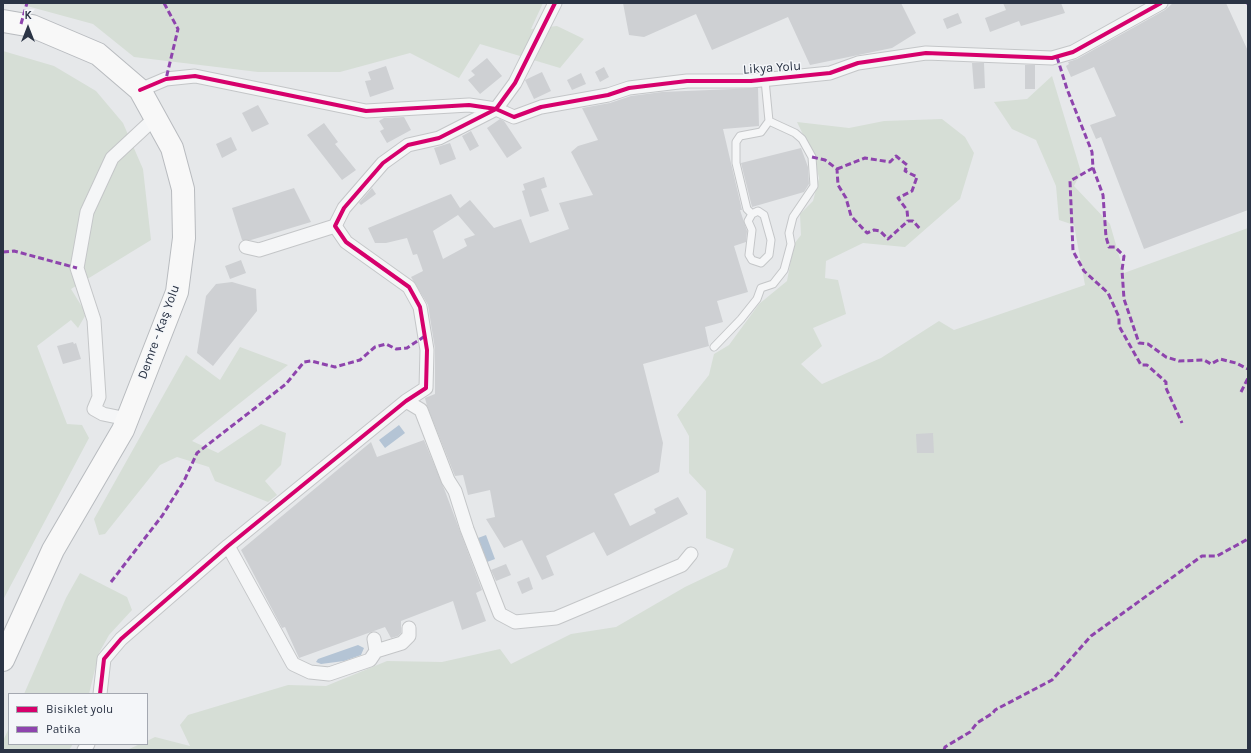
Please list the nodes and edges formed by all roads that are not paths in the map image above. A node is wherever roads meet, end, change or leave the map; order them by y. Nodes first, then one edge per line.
1 (555, 3) edge
2 (1161, 3) edge
3 (3, 21) edge
4 (766, 80) junction
5 (140, 90) junction
6 (496, 110) junction
7 (155, 118) junction
8 (769, 121) junction
9 (752, 214) junction
10 (334, 226) junction
11 (246, 247) dead end
12 (714, 347) dead end
13 (406, 401) junction
14 (127, 419) junction
15 (228, 546) junction
16 (691, 554) dead end
17 (410, 628) dead end
18 (3, 660) edge
19 (100, 693) edge

1 - 6 street
2 - 4 street, Likya Yolu
3 - 5 highway, Demre - Kaş Yolu
4 - 6 street, Likya Yolu
4 - 8 lane
5 - 6 street, Likya Yolu
5 - 7 highway, Demre - Kaş Yolu
6 - 10 street
7 - 14 highway, Demre - Kaş Yolu
7 - 14 street
8 - 9 lane
8 - 12 lane
9 - 9 lane
10 - 11 street
10 - 13 street
13 - 15 street
13 - 16 street
14 - 18 highway, Demre - Kaş Yolu
15 - 17 street
15 - 19 street

